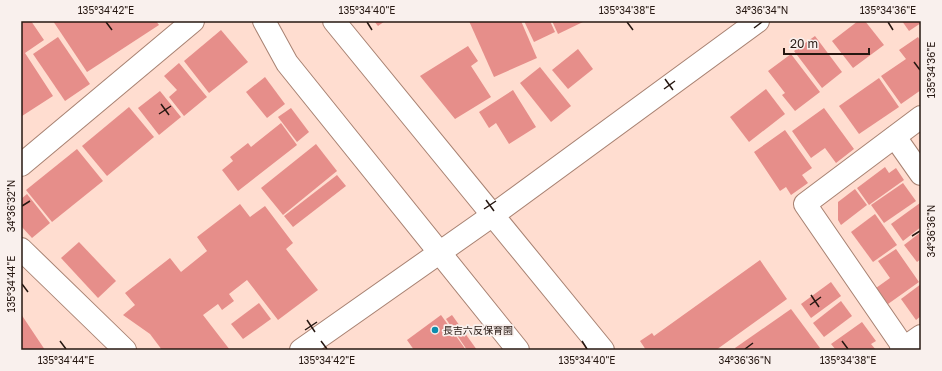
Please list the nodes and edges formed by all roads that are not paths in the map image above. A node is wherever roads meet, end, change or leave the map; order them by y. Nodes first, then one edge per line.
1 (193, 21) edge
2 (264, 21) edge
3 (334, 21) edge
4 (758, 21) edge
5 (921, 117) edge
6 (895, 137) junction
7 (21, 165) edge
8 (921, 174) edge
9 (493, 215) junction
10 (21, 249) edge
11 (440, 252) junction
12 (909, 345) edge
13 (125, 350) edge
14 (301, 350) edge
15 (518, 350) edge
16 (603, 350) edge

1 - 7 street
2 - 11 street
3 - 9 street
4 - 9 street
5 - 6 street
6 - 8 street
6 - 12 street
9 - 11 street
9 - 16 street
10 - 13 street
11 - 14 street
11 - 15 street

